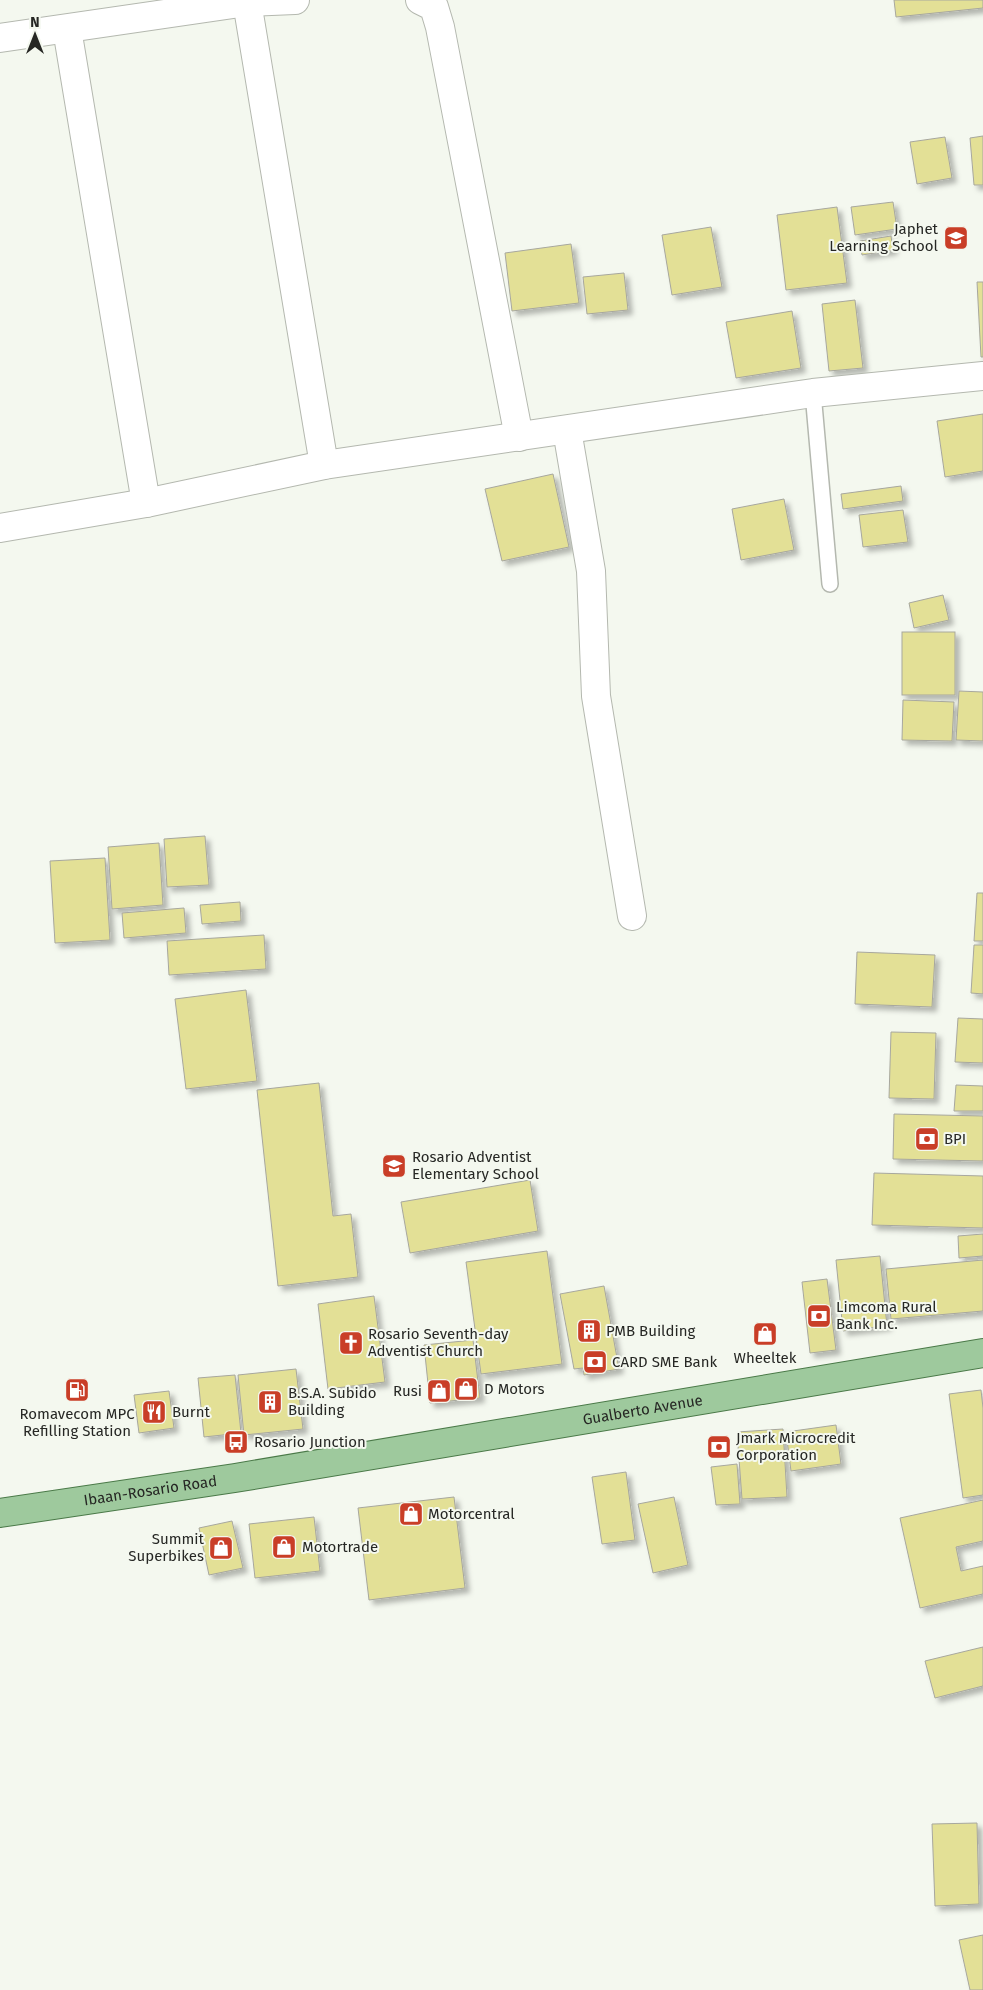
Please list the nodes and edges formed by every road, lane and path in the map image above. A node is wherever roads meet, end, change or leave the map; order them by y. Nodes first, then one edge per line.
1 (294, 0) edge
2 (420, 0) edge
3 (247, 2) junction
4 (67, 29) junction
5 (0, 38) edge
6 (983, 376) edge
7 (813, 393) junction
8 (566, 430) junction
9 (519, 437) junction
10 (324, 465) junction
11 (146, 503) junction
12 (0, 528) edge
13 (830, 584) dead end
14 (632, 916) dead end
15 (983, 1353) edge
16 (302, 1466) joint
17 (0, 1513) edge

1 - 3 street
2 - 9 street
3 - 4 street
3 - 10 street
4 - 5 street
4 - 11 street
6 - 7 street
7 - 8 street
7 - 13 lane
8 - 9 street
8 - 14 street
9 - 10 street
10 - 11 street
11 - 12 street
15 - 16 main road, Gualberto Avenue
16 - 17 main road, Ibaan-Rosario Road

